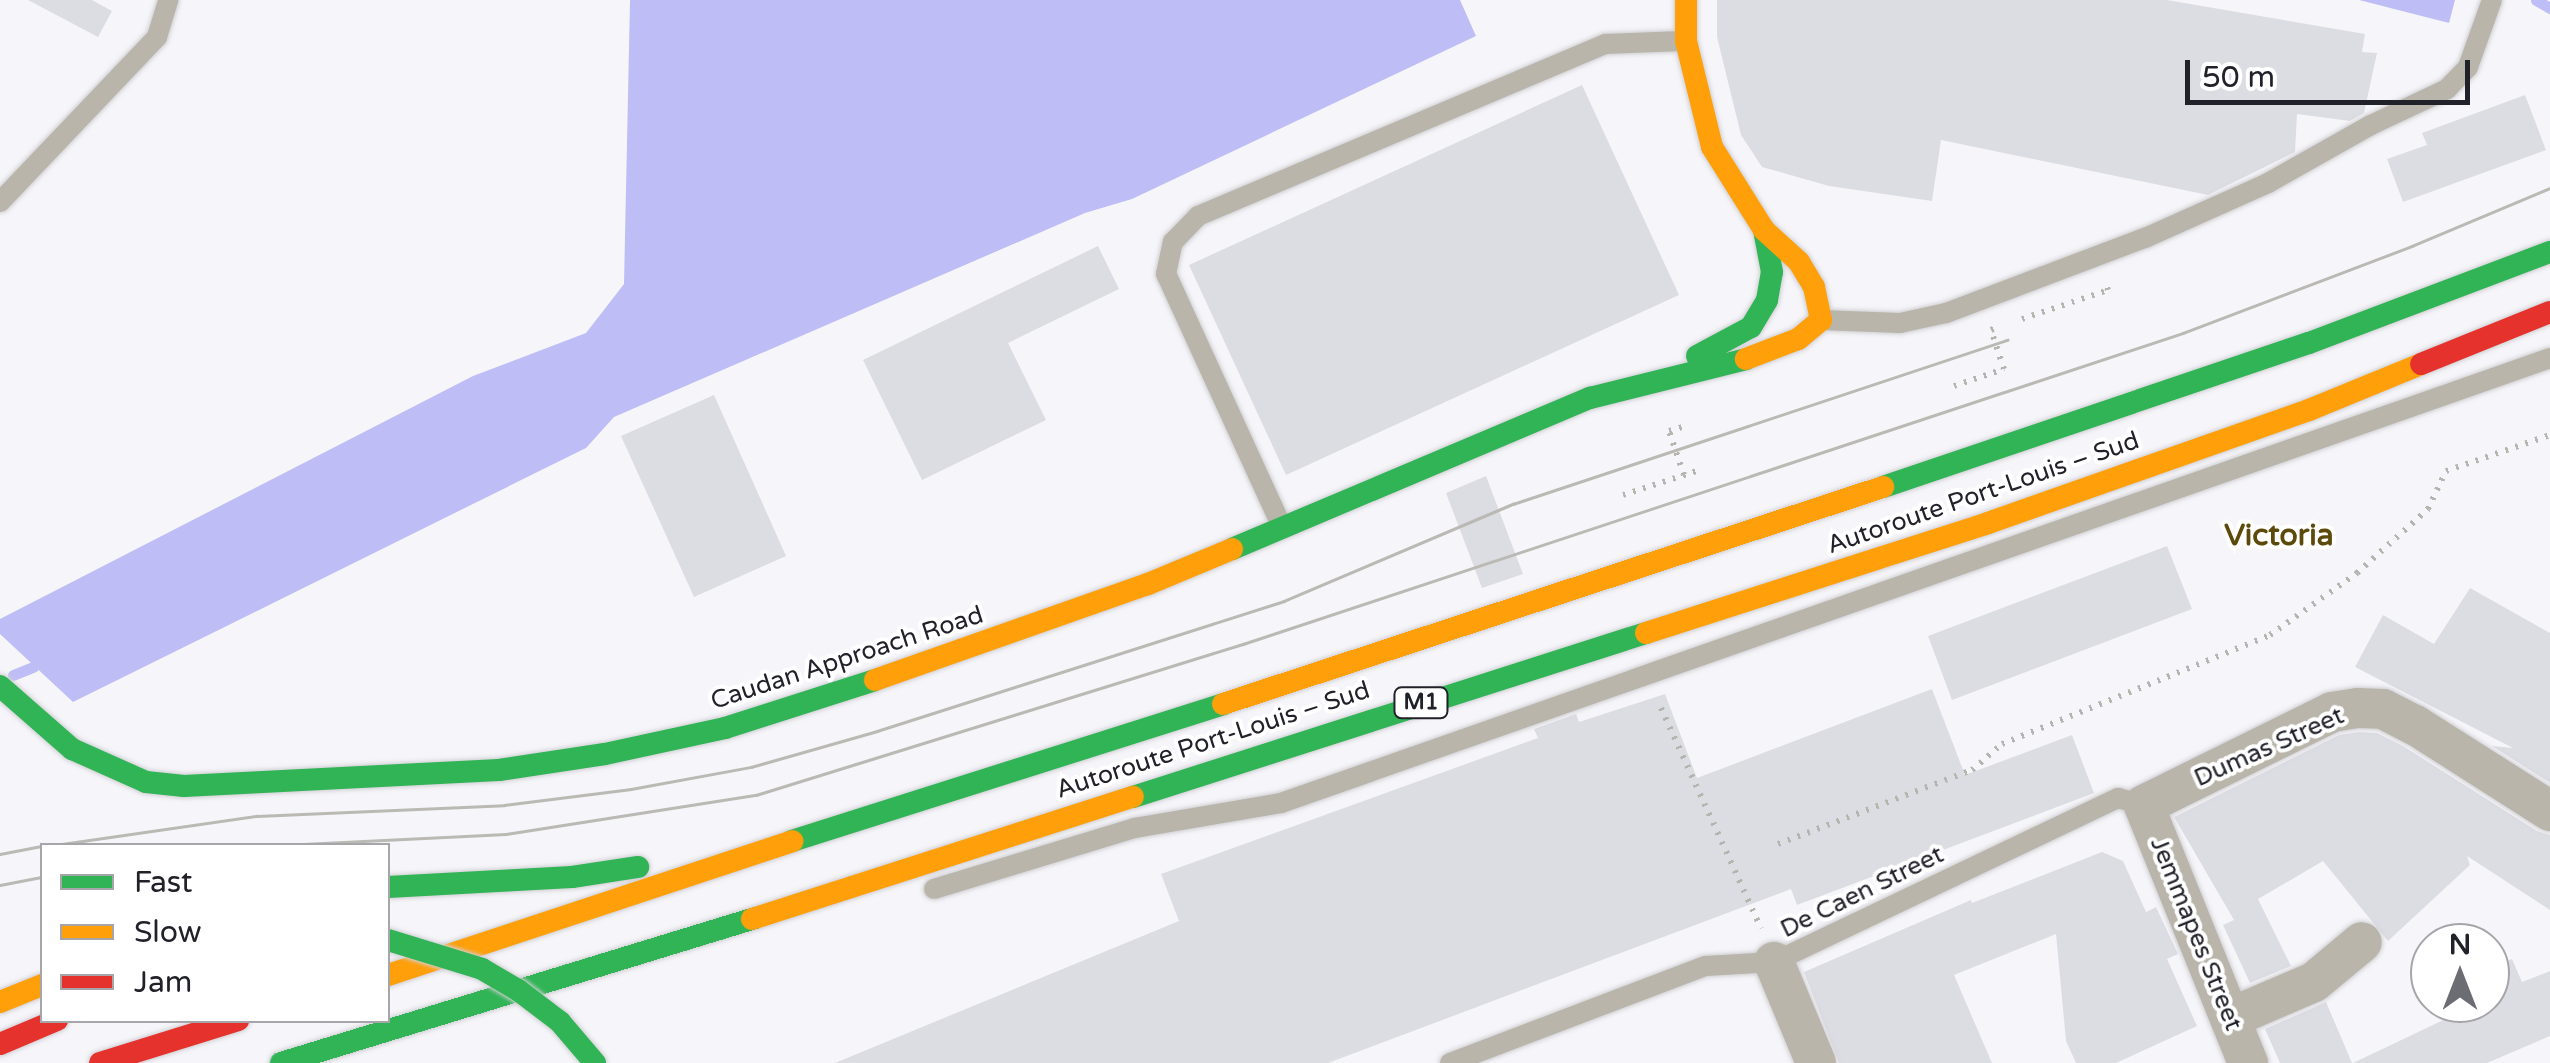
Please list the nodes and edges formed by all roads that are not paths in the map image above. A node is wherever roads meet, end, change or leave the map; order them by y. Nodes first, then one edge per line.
1 (168, 0) edge
2 (1686, 0) edge
3 (2492, 0) edge
4 (1686, 41) junction
5 (0, 202) edge
6 (1764, 230) junction
7 (2550, 252) edge
8 (2550, 312) edge
9 (1821, 320) junction
10 (1750, 326) junction
11 (2550, 358) edge
12 (1655, 379) junction
13 (1283, 529) junction
14 (0, 686) edge
15 (2131, 801) junction
16 (2550, 811) edge
17 (788, 844) junction
18 (390, 886) edge
19 (906, 898) dead end
20 (785, 906) junction
21 (390, 941) edge
22 (2362, 942) dead end
23 (1774, 962) junction
24 (390, 974) edge
25 (40, 986) edge
26 (0, 1002) edge
27 (511, 1018) dead end
28 (2230, 1018) junction
29 (51, 1023) edge
30 (228, 1023) edge
31 (0, 1044) edge
32 (100, 1063) edge
33 (281, 1063) edge
34 (595, 1063) edge
35 (1450, 1063) edge
36 (1816, 1063) edge
37 (2248, 1063) edge

1 - 5 lane
2 - 4 main road
3 - 9 lane
4 - 6 main road
4 - 13 lane
6 - 9 main road
6 - 10 main road
7 - 17 main road, Autoroute Port-Louis – Sud / M1
8 - 20 main road, Autoroute Port-Louis – Sud / M1
9 - 10 lane
9 - 12 main road
10 - 12 main road
11 - 19 lane
12 - 13 main road, Caudan Approach Road
13 - 14 main road, Caudan Approach Road
15 - 16 street, Dumas Street
15 - 23 lane, De Caen Street
15 - 28 street, Jemmapes Street
17 - 18 main road
17 - 24 main road, Autoroute Port-Louis – Sud / M1
20 - 27 main road
20 - 33 main road, Autoroute Port-Louis – Sud / M1
21 - 34 main road, bridge
22 - 28 street
23 - 35 lane, De Caen Street
23 - 36 street
25 - 26 main road
28 - 37 street, Jemmapes Street
29 - 31 main road
30 - 32 main road

